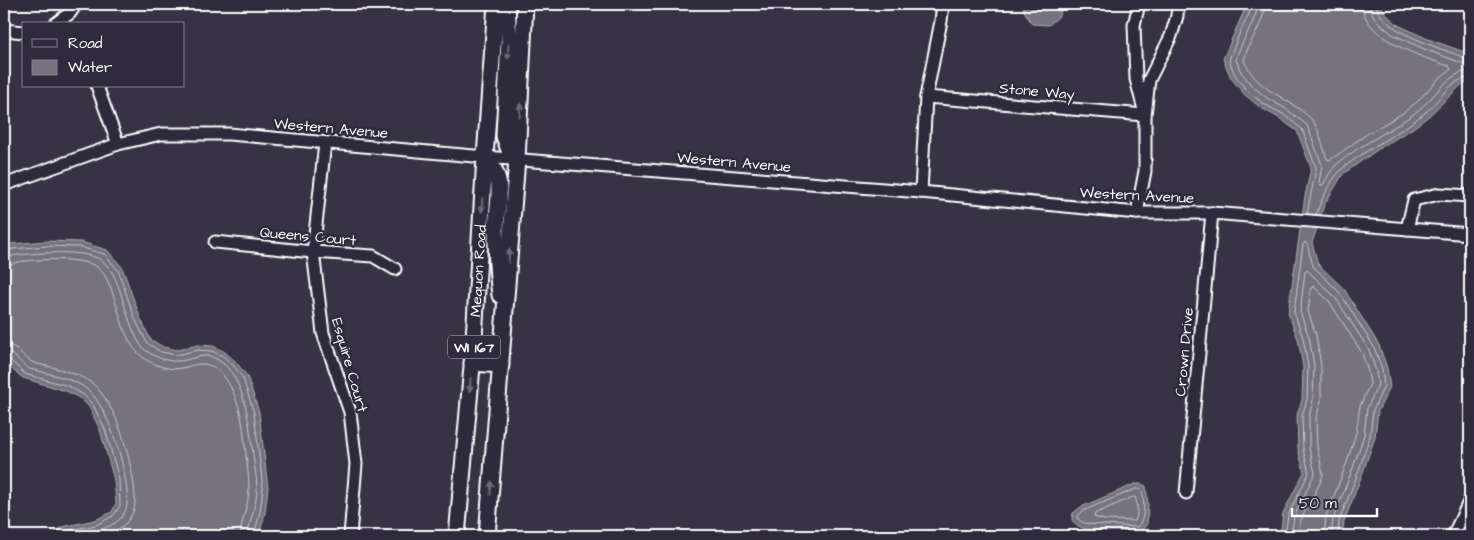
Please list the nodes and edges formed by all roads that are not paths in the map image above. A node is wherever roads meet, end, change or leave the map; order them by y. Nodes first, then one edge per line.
1 (496, 4) edge
2 (507, 4) edge
3 (525, 4) edge
4 (943, 4) edge
5 (1139, 4) edge
6 (1178, 4) edge
7 (74, 13) edge
8 (58, 22) edge
9 (4, 30) edge
10 (22, 32) edge
11 (98, 88) edge
12 (926, 98) junction
13 (1145, 115) junction
14 (326, 143) junction
15 (118, 144) junction
16 (485, 157) junction
17 (517, 159) junction
18 (4, 185) edge
19 (920, 192) junction
20 (1470, 196) edge
21 (1137, 213) junction
22 (1212, 213) junction
23 (1407, 229) junction
24 (1470, 234) edge
25 (215, 242) dead end
26 (313, 252) junction
27 (395, 269) dead end
28 (504, 316) junction
29 (472, 363) junction
30 (501, 365) junction
31 (1186, 493) dead end
32 (1470, 500) edge
33 (350, 536) edge
34 (457, 536) edge
35 (487, 536) edge
36 (1453, 536) edge

1 - 16 main road, Mequon Road / WI 167
2 -> 17 main road
17 -> 3 main road, Mequon Road / WI 167
4 - 12 street
5 - 13 street
6 - 13 street
7 - 8 street
9 - 10 street
11 - 15 street
12 - 13 street, Stone Way
12 - 19 street
13 - 21 street
14 - 15 street, Western Avenue
14 - 16 street, Western Avenue
14 - 26 street, Esquire Court
15 - 18 street, Western Avenue
16 - 17 street, Western Avenue
16 - 28 main road
16 -> 29 main road, Mequon Road / WI 167
17 - 19 street, Western Avenue
28 -> 17 main road, Mequon Road / WI 167
19 - 21 street, Western Avenue
20 - 23 street
21 - 22 street, Western Avenue
22 - 23 street, Western Avenue
22 - 31 street, Crown Drive
23 - 24 street, Western Avenue
25 - 26 street, Queens Court
26 - 27 street, Queens Court
26 - 33 street, Esquire Court
28 - 30 main road, Mequon Road / WI 167
29 - 30 main road
29 -> 34 main road, Mequon Road / WI 167
35 -> 30 main road, Mequon Road / WI 167
32 - 36 street

